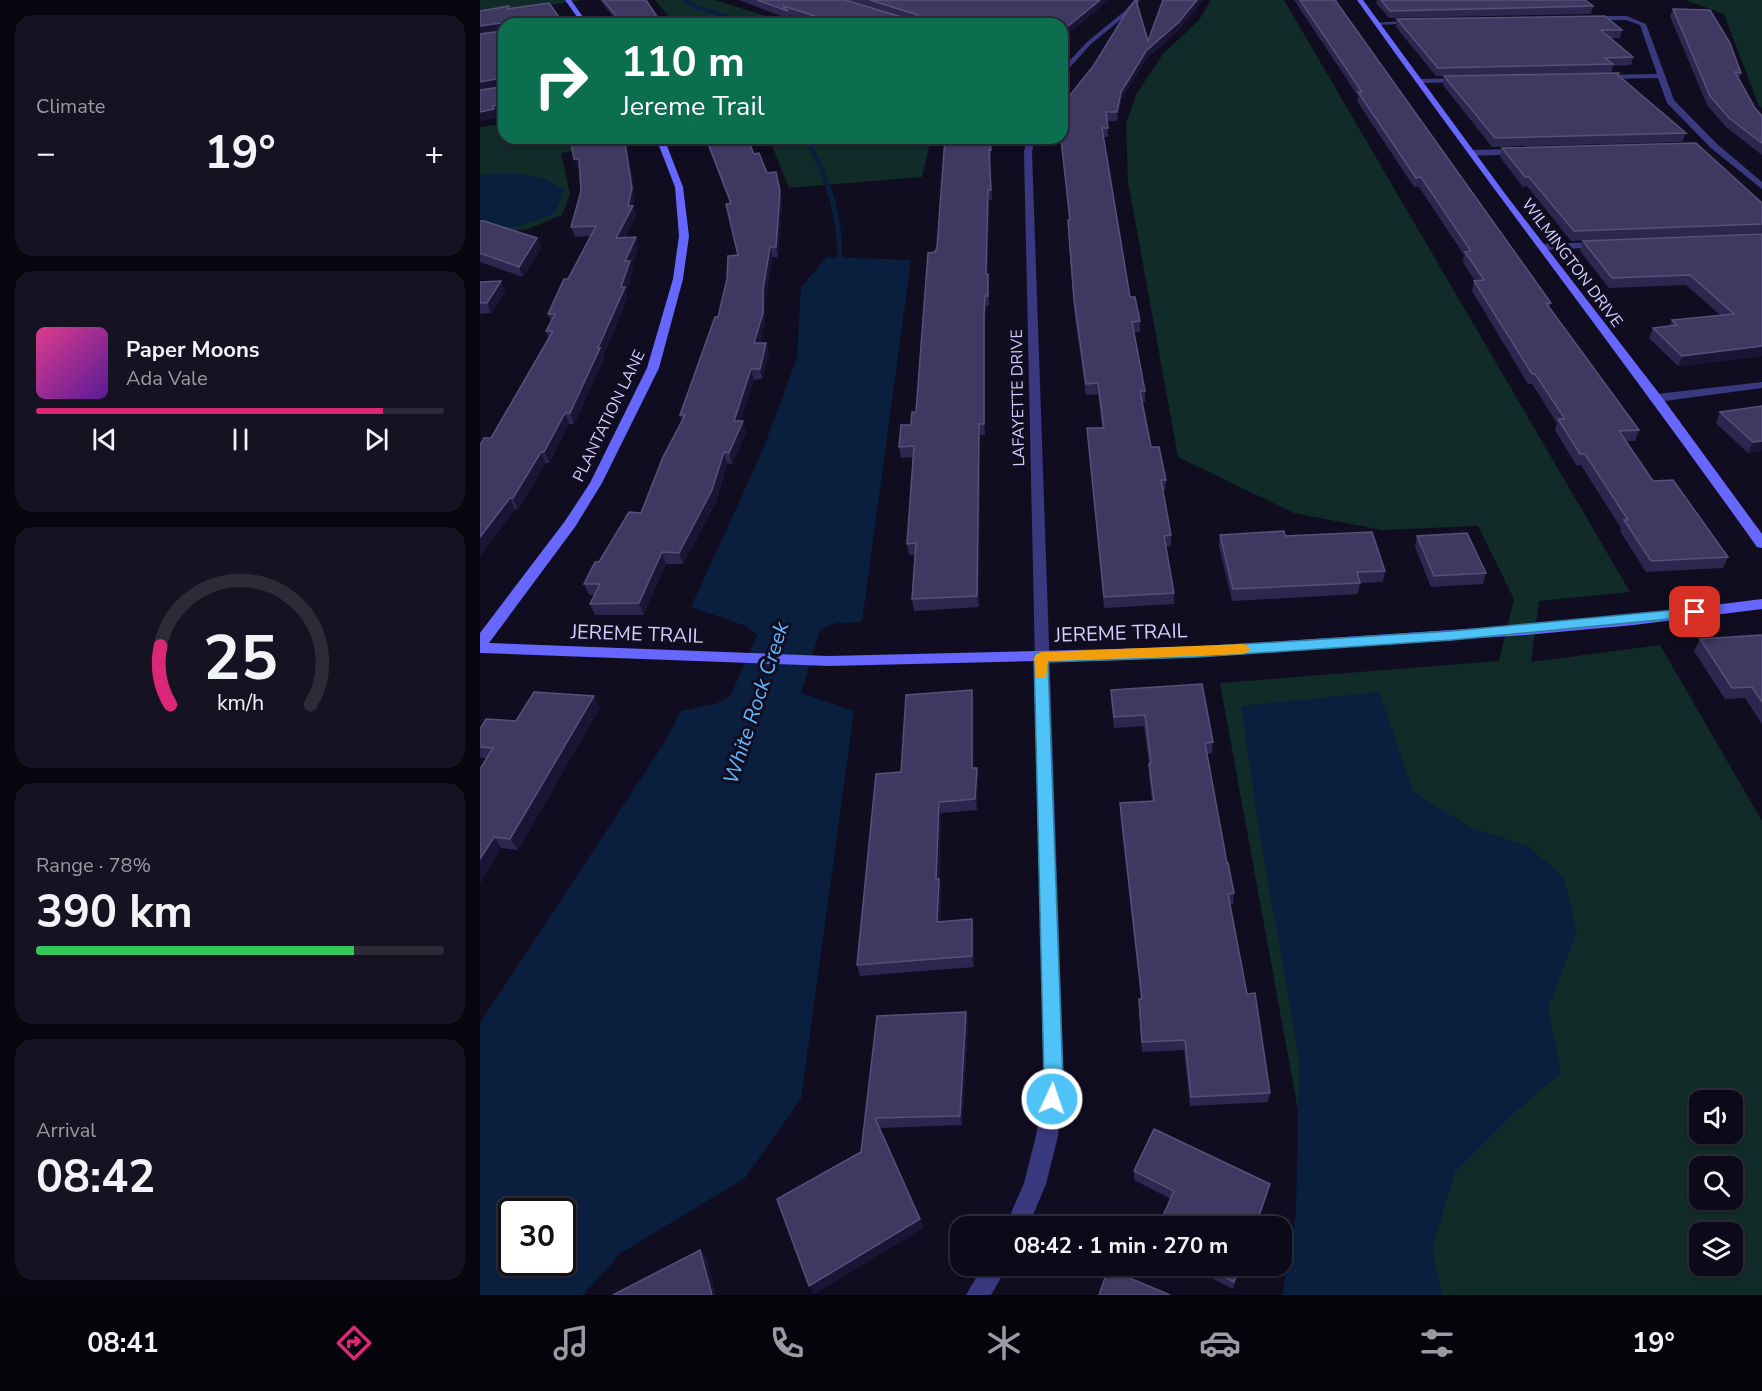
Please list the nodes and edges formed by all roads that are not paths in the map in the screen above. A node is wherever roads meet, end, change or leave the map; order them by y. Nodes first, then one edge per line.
1 (568, 0) edge
2 (1137, 0) edge
3 (1360, 0) edge
4 (581, 18) edge
5 (1574, 18) edge
6 (1423, 22) edge
7 (1377, 23) junction
8 (1068, 57) edge
9 (1075, 58) junction
10 (1068, 67) edge
11 (1661, 76) junction
12 (1592, 78) edge
13 (1465, 80) edge
14 (1419, 81) junction
15 (662, 144) edge
16 (1030, 144) edge
17 (1702, 146) edge
18 (1714, 146) junction
19 (1530, 151) edge
20 (1472, 153) junction
21 (1762, 186) edge
22 (1612, 244) edge
23 (1543, 247) junction
24 (1762, 385) edge
25 (1657, 398) junction
26 (1762, 544) edge
27 (1762, 604) edge
28 (480, 646) edge
29 (1041, 657) junction
30 (1021, 1216) edge
31 (990, 1276) edge
32 (978, 1295) edge

1 - 4 street
2 - 9 street
3 - 7 street, WILMINGTON DRIVE
5 - 11 street
6 - 7 street
7 - 14 street, WILMINGTON DRIVE
8 - 9 street
9 - 10 street
11 - 12 street
11 - 18 street
13 - 14 street
14 - 20 street, WILMINGTON DRIVE
15 - 28 street, PLANTATION LANE
16 - 29 street, LAFAYETTE DRIVE
17 - 18 street
18 - 21 street
19 - 20 street
20 - 23 street, WILMINGTON DRIVE
22 - 23 street
23 - 25 street, WILMINGTON DRIVE
24 - 25 street
25 - 26 street, WILMINGTON DRIVE
27 - 29 street, JEREME TRAIL
28 - 29 street, JEREME TRAIL
29 - 30 street, LAFAYETTE DRIVE
31 - 32 street

